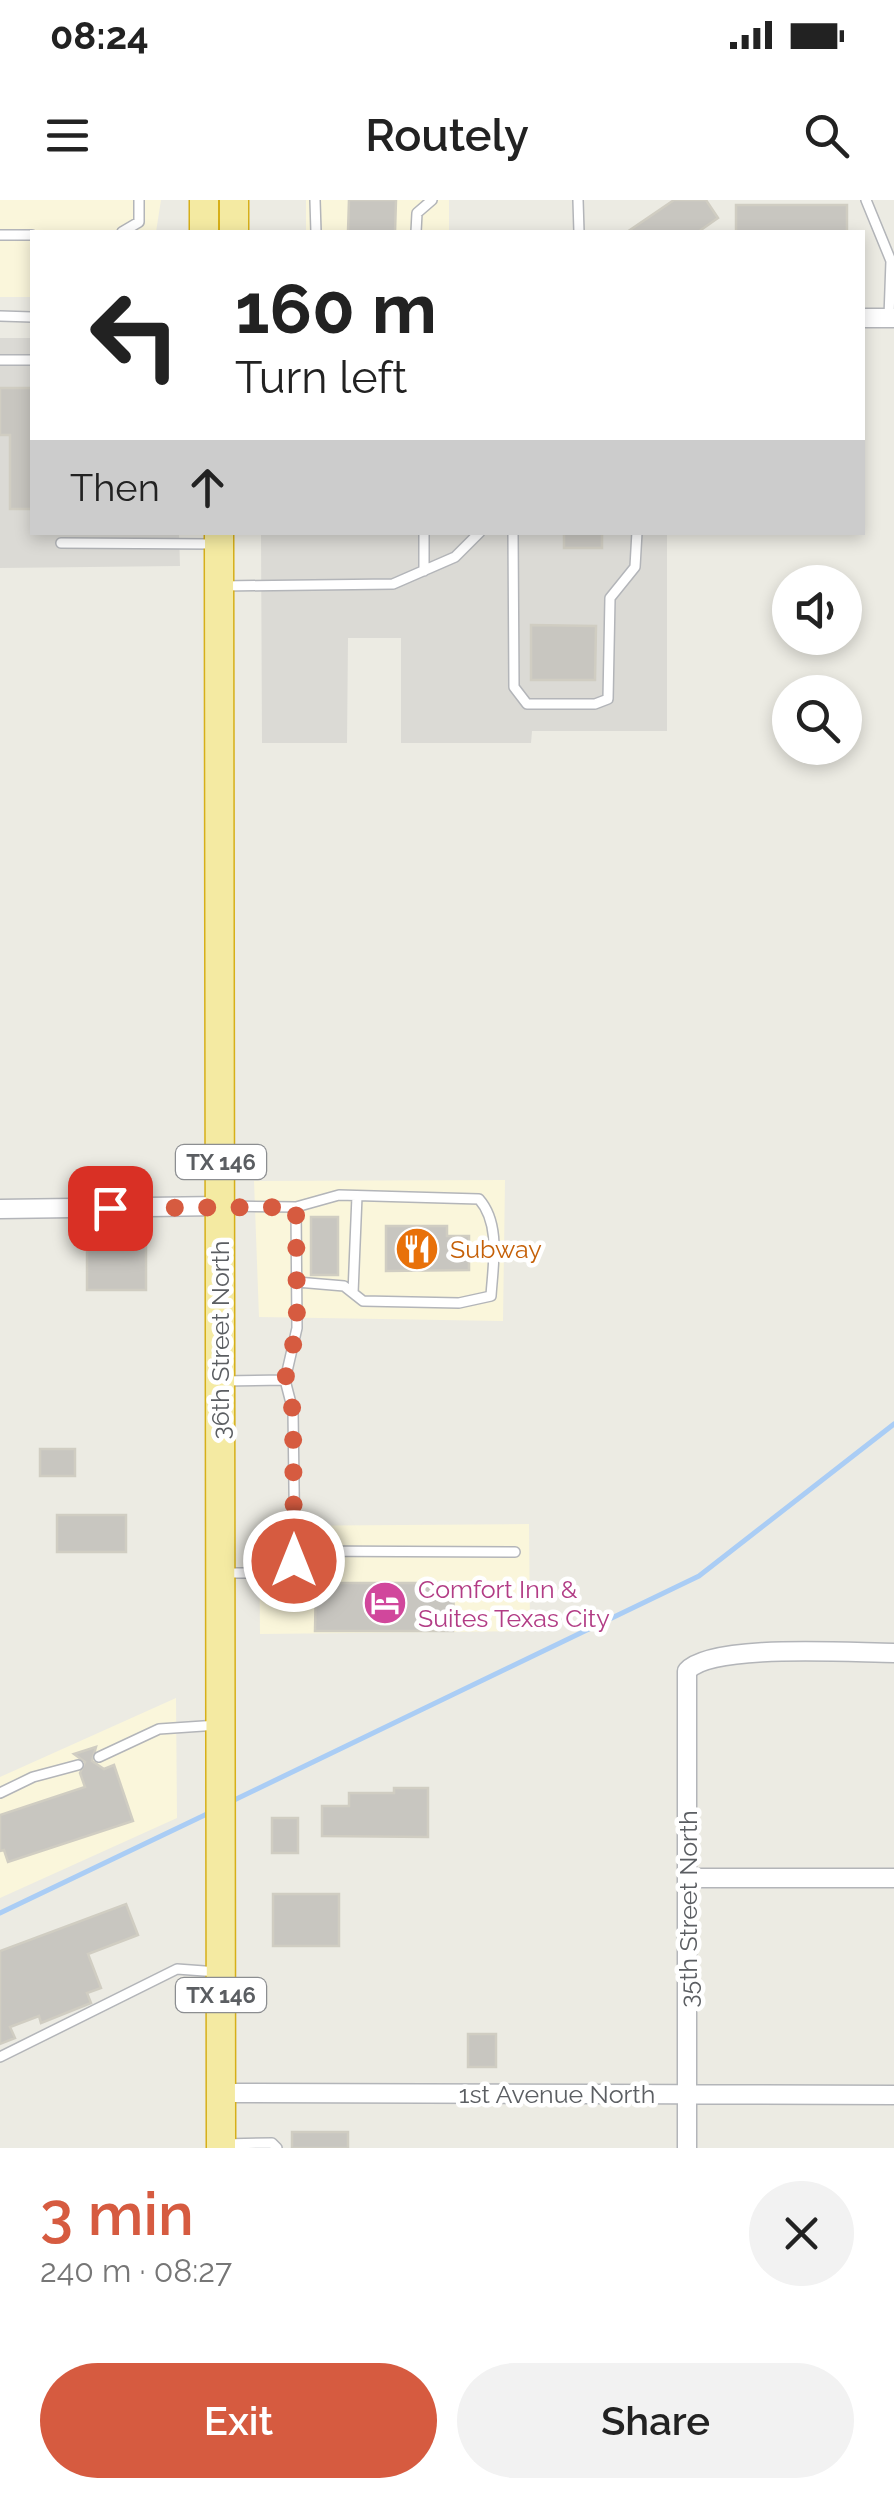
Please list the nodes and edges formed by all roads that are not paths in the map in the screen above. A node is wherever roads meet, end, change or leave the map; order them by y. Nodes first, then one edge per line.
1 (139, 200) edge
2 (204, 200) edge
3 (234, 200) edge
4 (315, 200) edge
5 (432, 200) edge
6 (578, 200) edge
7 (866, 200) edge
8 (126, 230) edge
9 (204, 230) edge
10 (234, 230) edge
11 (316, 230) edge
12 (416, 230) edge
13 (579, 230) edge
14 (0, 235) edge
15 (30, 235) edge
16 (0, 316) edge
17 (30, 317) edge
18 (865, 318) edge
19 (891, 318) edge
20 (0, 360) edge
21 (30, 360) edge
22 (170, 535) edge
23 (424, 535) edge
24 (477, 535) edge
25 (513, 535) edge
26 (637, 535) edge
27 (220, 538) edge
28 (60, 544) dead end
29 (170, 544) junction
30 (424, 570) junction
31 (220, 586) junction
32 (357, 1196) junction
33 (221, 1206) junction
34 (296, 1207) junction
35 (0, 1209) edge
36 (297, 1282) junction
37 (353, 1293) junction
38 (285, 1380) junction
39 (220, 1381) junction
40 (294, 1551) junction
41 (515, 1552) dead end
42 (220, 1574) junction
43 (894, 1653) edge
44 (220, 1724) junction
45 (100, 1757) dead end
46 (78, 1765) dead end
47 (0, 1792) edge
48 (688, 1878) junction
49 (894, 1878) edge
50 (220, 1972) junction
51 (0, 2057) edge
52 (220, 2093) junction
53 (688, 2094) junction
54 (894, 2095) edge
55 (220, 2146) edge
56 (277, 2148) edge
57 (687, 2148) edge

1 - 8 lane
2 - 9 highway
3 - 10 highway
4 - 11 lane
5 - 12 lane
6 - 13 lane
7 - 19 lane
14 - 15 lane
16 - 17 lane
18 - 19 street
20 - 21 lane
22 - 29 lane
23 - 30 lane
24 - 30 lane
25 - 26 lane
27 - 29 lane
27 - 31 highway, 36th Street North / TX 146
28 - 29 lane
30 - 31 lane
31 - 33 highway, 36th Street North / TX 146
32 - 34 lane
32 - 37 lane
32 - 37 lane
33 - 34 lane
33 - 35 street
33 - 39 highway, 36th Street North / TX 146
34 - 36 lane
36 - 37 lane
36 - 38 lane
38 - 39 lane
38 - 40 lane
39 - 42 highway, 36th Street North / TX 146
40 - 41 lane
40 - 42 lane
42 - 44 highway, 36th Street North / TX 146
43 - 48 street, 35th Street North
44 - 45 lane
44 - 50 highway, 36th Street North / TX 146
46 - 47 lane
48 - 49 street
48 - 53 street, 35th Street North
50 - 51 lane
50 - 52 highway, 36th Street North / TX 146
52 - 53 street, 1st Avenue North
52 - 55 highway, 36th Street North / TX 146
53 - 54 street, 1st Avenue North
53 - 57 street, 35th Street North
55 - 56 lane

